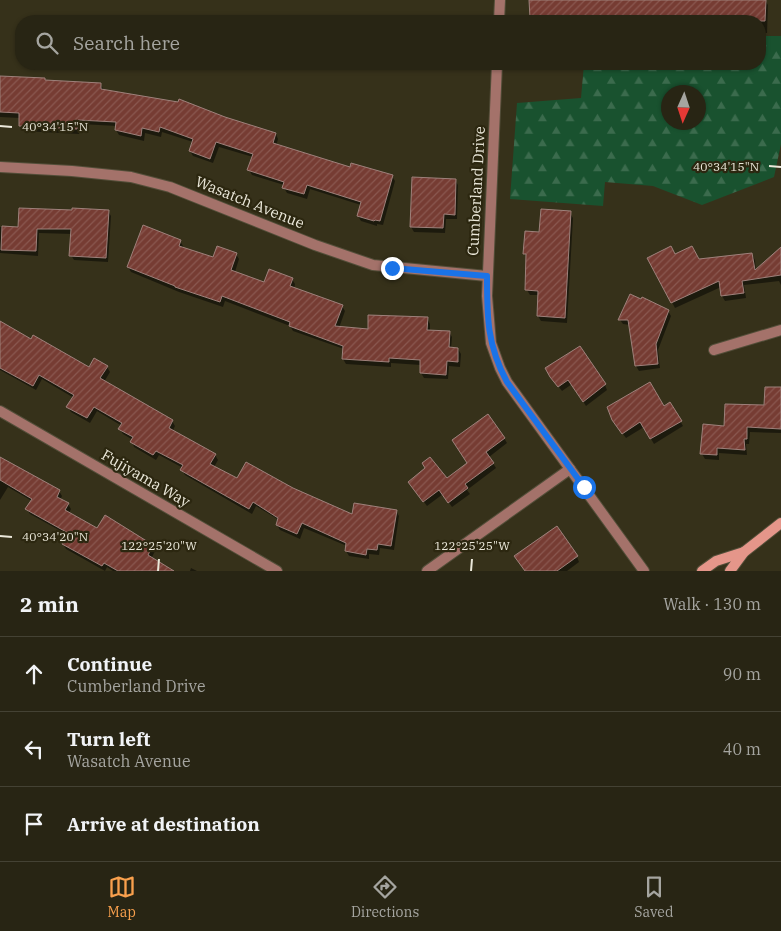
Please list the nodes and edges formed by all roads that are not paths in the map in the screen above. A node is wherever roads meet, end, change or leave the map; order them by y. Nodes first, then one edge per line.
1 (500, 0) edge
2 (499, 15) edge
3 (497, 70) edge
4 (0, 168) edge
5 (487, 276) junction
6 (781, 330) edge
7 (714, 350) dead end
8 (0, 411) edge
9 (570, 468) junction
10 (781, 523) edge
11 (744, 552) junction
12 (277, 571) edge
13 (427, 571) edge
14 (644, 571) edge
15 (702, 571) edge
16 (730, 571) edge

1 - 2 street
3 - 5 street, Cumberland Drive
4 - 5 street, Wasatch Avenue
5 - 9 street, Cumberland Drive
6 - 7 street
8 - 12 street, Fujiyama Way
9 - 13 street
9 - 14 street, Cumberland Drive
10 - 11 main road
11 - 15 main road
11 - 16 main road

